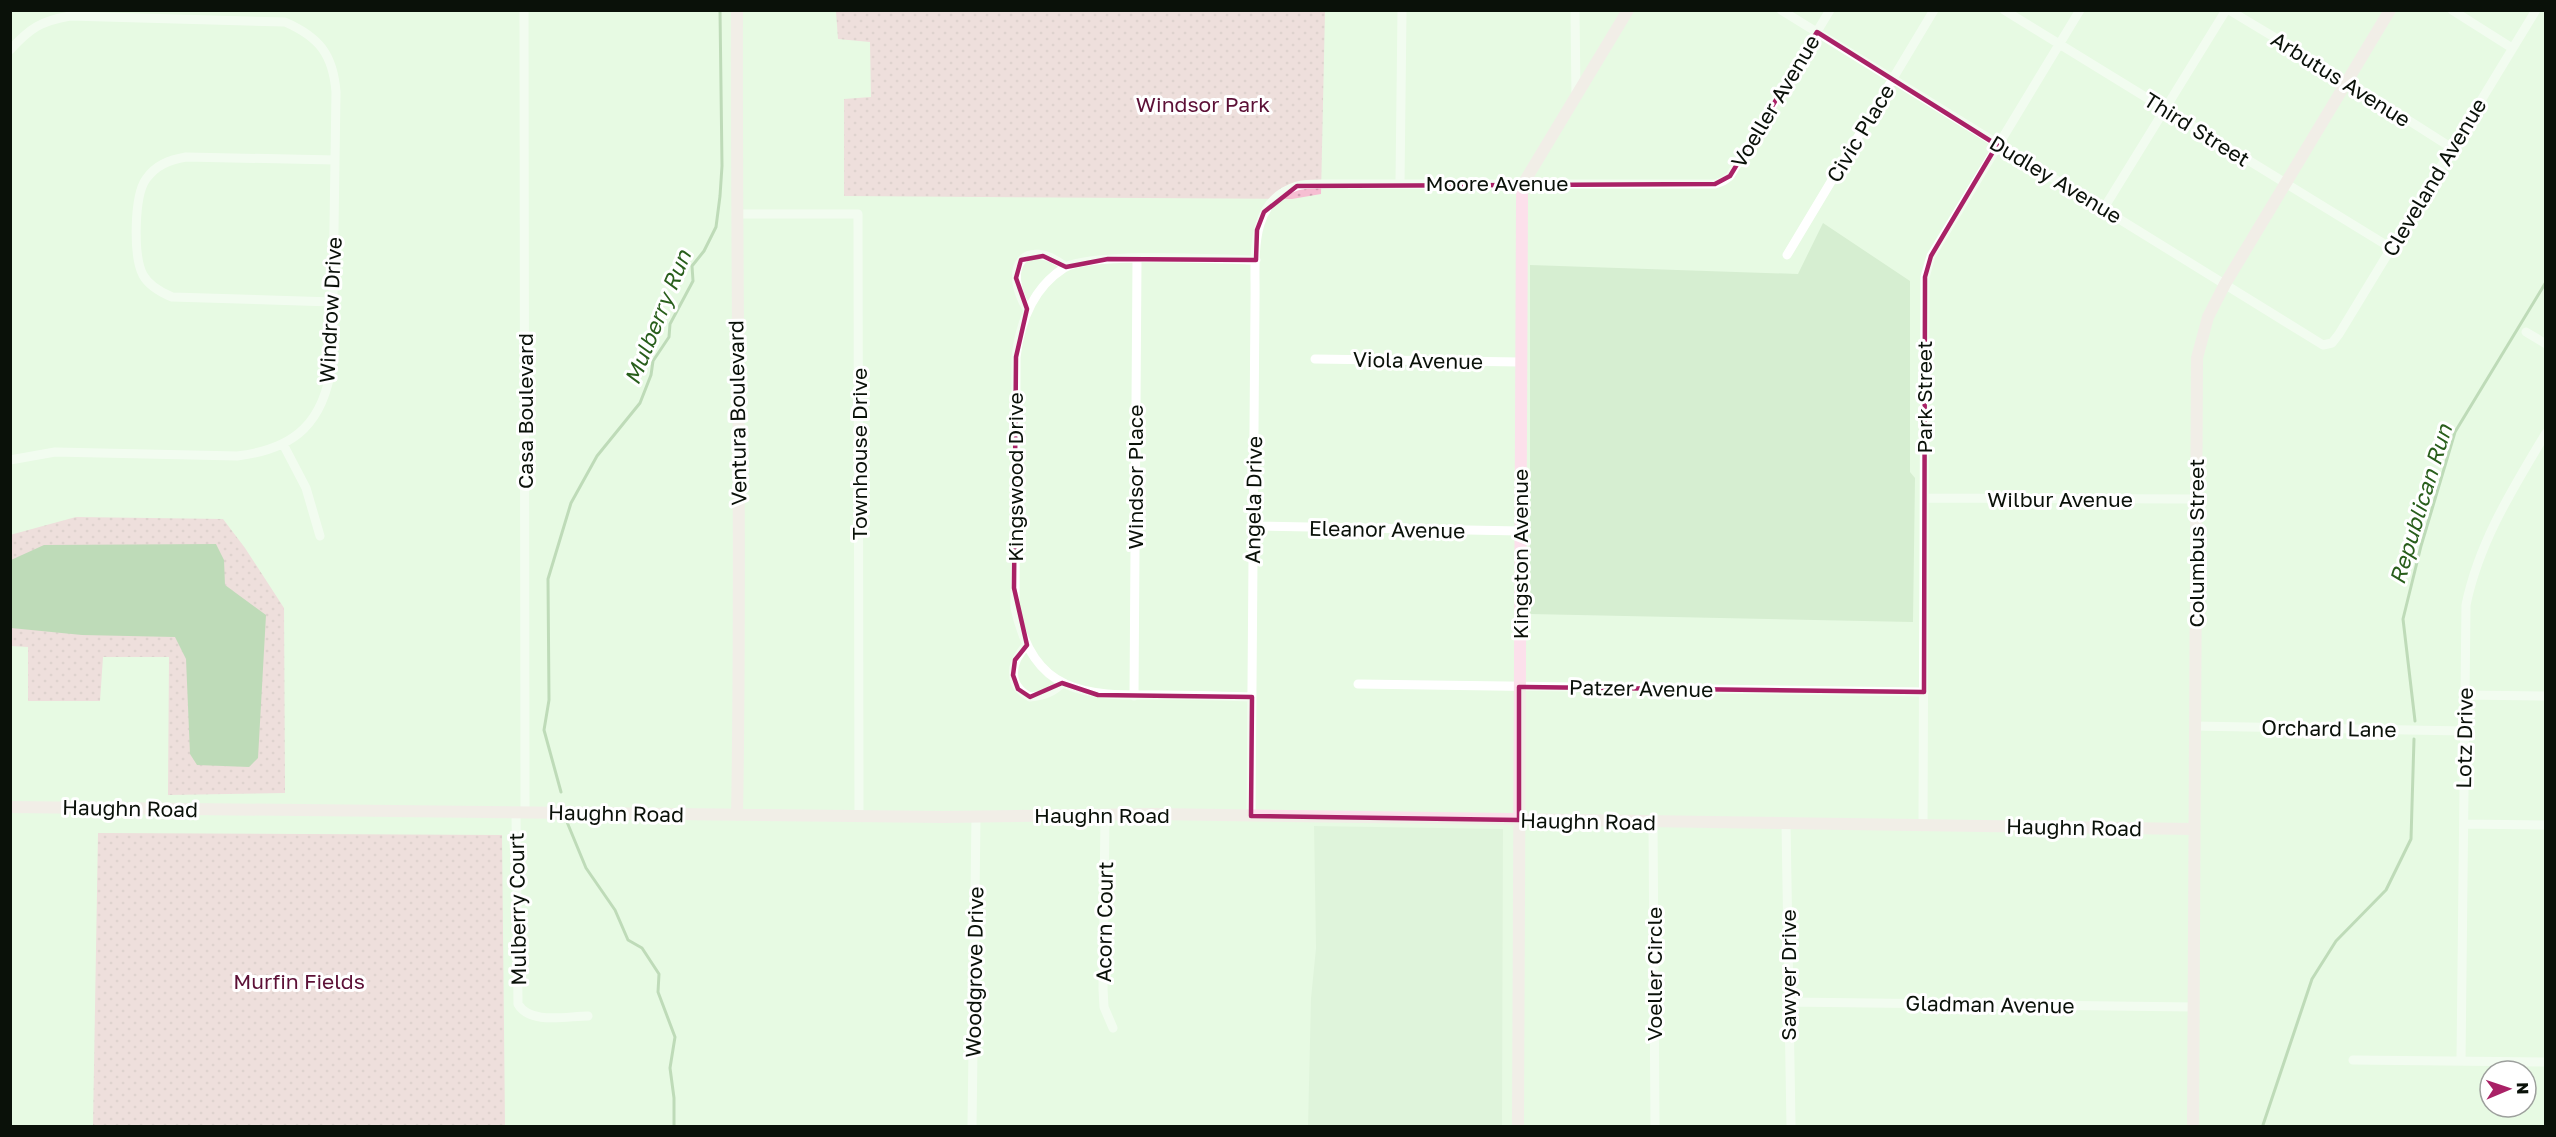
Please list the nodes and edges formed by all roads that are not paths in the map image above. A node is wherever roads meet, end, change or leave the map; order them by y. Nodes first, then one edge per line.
1 (524, 10) edge
2 (737, 10) edge
3 (1402, 10) edge
4 (1575, 10) edge
5 (1628, 10) edge
6 (1781, 10) edge
7 (1830, 10) edge
8 (1934, 10) edge
9 (2004, 10) edge
10 (2080, 10) edge
11 (2227, 10) edge
12 (2390, 10) edge
13 (2452, 10) edge
14 (2536, 10) edge
15 (170, 14) edge
16 (1817, 32) junction
17 (2060, 43) junction
18 (2512, 48) junction
19 (10, 50) edge
20 (1892, 80) junction
21 (2346, 82) junction
22 (1576, 97) junction
23 (2164, 109) junction
24 (1997, 145) junction
25 (2452, 148) junction
26 (335, 160) junction
27 (1400, 183) junction
28 (2285, 183) junction
29 (1523, 184) junction
30 (1715, 184) joint
31 (1282, 194) joint
32 (2104, 208) junction
33 (736, 214) junction
34 (2391, 248) junction
35 (1787, 255) dead end
36 (1137, 259) junction
37 (1256, 261) junction
38 (1066, 267) junction
39 (2225, 284) junction
40 (333, 302) junction
41 (1028, 309) junction
42 (2526, 332) dead end
43 (2332, 343) joint
44 (2546, 344) edge
45 (1315, 359) dead end
46 (1520, 362) junction
47 (2546, 434) edge
48 (283, 444) junction
49 (10, 460) edge
50 (1925, 498) junction
51 (2196, 499) junction
52 (1253, 526) junction
53 (1520, 531) junction
54 (320, 537) dead end
55 (1027, 645) junction
56 (1062, 683) junction
57 (1358, 684) dead end
58 (1519, 687) junction
59 (1924, 692) junction
60 (2465, 695) junction
61 (1134, 696) junction
62 (2546, 696) edge
63 (1251, 697) junction
64 (2194, 726) junction
65 (2464, 731) junction
66 (10, 807) edge
67 (521, 812) junction
68 (737, 814) junction
69 (1105, 815) junction
70 (859, 816) junction
71 (1251, 816) junction
72 (976, 817) junction
73 (1518, 820) junction
74 (1653, 822) junction
75 (1786, 824) junction
76 (2464, 824) junction
77 (2546, 825) edge
78 (1923, 826) junction
79 (2193, 829) junction
80 (1788, 1002) junction
81 (2193, 1007) junction
82 (588, 1016) dead end
83 (1113, 1028) dead end
84 (2353, 1060) dead end
85 (2461, 1061) junction
86 (2546, 1062) edge
87 (972, 1126) edge
88 (1518, 1126) edge
89 (1655, 1126) edge
90 (1791, 1126) edge
91 (2193, 1126) edge

1 - 67 street, Casa Boulevard
2 - 33 street, Ventura Boulevard
3 - 27 street
4 - 22 street
5 - 22 street
6 - 16 street, Dudley Avenue
7 - 16 street, Voeller Avenue
8 - 20 street, Civic Place
9 - 17 street, Third Street
10 - 17 street, Park Street
11 - 21 street, Arbutus Avenue
11 - 23 street
12 - 21 street, Columbus Street
13 - 18 street
14 - 18 street, Cleveland Avenue
15 - 19 street, Windrow Drive
15 - 26 street, Windrow Drive
16 - 20 street, Dudley Avenue
16 - 30 street, Voeller Avenue
17 - 23 street, Third Street
17 - 24 street, Park Street
18 - 25 street, Cleveland Avenue
20 - 24 street, Dudley Avenue
20 - 35 street, Civic Place
21 - 25 street, Arbutus Avenue
21 - 28 street, Columbus Street
22 - 29 street
23 - 28 street, Third Street
23 - 32 street
24 - 32 street, Dudley Avenue
24 - 50 street, Park Street
25 - 34 street, Cleveland Avenue
26 - 40 street, Windrow Drive
26 - 40 street
27 - 29 street, Moore Avenue
27 - 31 street, Moore Avenue
28 - 34 street, Third Street
28 - 39 street, Columbus Street
29 - 30 street, Moore Avenue
29 - 46 street, Kingston Avenue
31 - 37 street, Angela Drive
32 - 39 street, Dudley Avenue
33 - 68 street, Ventura Boulevard
33 - 70 street, Townhouse Drive
34 - 43 street, Cleveland Avenue
36 - 37 street
36 - 38 street
36 - 61 street, Windsor Place
37 - 52 street, Angela Drive
38 - 41 street, Kingswood Drive
38 - 41 street
39 - 43 street, Dudley Avenue
39 - 51 street, Columbus Street
40 - 48 street, Windrow Drive
41 - 55 street, Kingswood Drive
42 - 44 street
45 - 46 street, Viola Avenue
46 - 53 street, Kingston Avenue
47 - 60 street, Lotz Drive
48 - 49 street, Windrow Drive
48 - 54 street
50 - 51 street, Wilbur Avenue
50 - 59 street, Park Street
51 - 64 street, Columbus Street
52 - 53 street, Eleanor Avenue
52 - 63 street, Angela Drive
53 - 58 street, Kingston Avenue
55 - 56 street, Kingswood Drive
55 - 56 street
56 - 61 street, Kingswood Drive
57 - 58 street, Patzer Avenue
58 - 59 street, Patzer Avenue
58 - 73 street, Kingston Avenue
59 - 78 street, Park Street
60 - 62 street
60 - 65 street, Lotz Drive
61 - 63 street, Kingswood Drive
63 - 71 street, Angela Drive
64 - 65 street, Orchard Lane
64 - 79 street, Columbus Street
65 - 76 street, Lotz Drive
66 - 67 street, Haughn Road
67 - 68 street, Haughn Road
67 - 82 street, Mulberry Court
68 - 70 street, Haughn Road
69 - 71 street, Haughn Road
69 - 72 street, Haughn Road
69 - 83 street, Acorn Court
70 - 72 street, Haughn Road
71 - 73 street, Haughn Road
72 - 87 street, Woodgrove Drive
73 - 74 street, Haughn Road
73 - 88 street, Kingston Avenue
74 - 75 street, Haughn Road
74 - 89 street, Voeller Circle
75 - 78 street, Haughn Road
75 - 80 street, Sawyer Drive
76 - 77 street
76 - 85 street, Lotz Drive
78 - 79 street, Haughn Road
79 - 81 street, Columbus Street
80 - 81 street, Gladman Avenue
80 - 90 street, Sawyer Drive
81 - 91 street, Columbus Street
84 - 85 street
85 - 86 street

